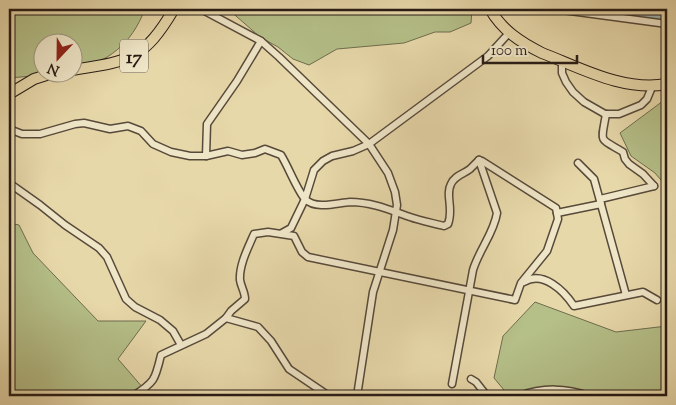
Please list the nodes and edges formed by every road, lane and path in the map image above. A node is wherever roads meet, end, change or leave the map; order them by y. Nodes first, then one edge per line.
1 (174, 9) edge
2 (201, 9) edge
3 (490, 9) edge
4 (555, 9) edge
5 (667, 24) edge
6 (509, 33) junction
7 (261, 41) junction
8 (562, 60) junction
9 (82, 68) edge
10 (32, 80) edge
11 (667, 84) edge
12 (652, 87) junction
13 (9, 94) edge
14 (606, 114) junction
15 (9, 129) edge
16 (369, 144) junction
17 (206, 156) junction
18 (479, 160) junction
19 (578, 163) dead end
20 (9, 183) edge
21 (305, 199) junction
22 (600, 201) junction
23 (396, 211) junction
24 (557, 213) junction
25 (282, 233) junction
26 (379, 272) junction
27 (518, 288) junction
28 (470, 290) junction
29 (626, 295) junction
30 (656, 300) dead end
31 (226, 318) junction
32 (181, 344) junction
33 (470, 380) dead end
34 (452, 384) dead end
35 (134, 396) edge
36 (330, 396) edge
37 (357, 396) edge
38 (487, 396) edge
39 (520, 396) edge
40 (588, 396) edge

1 - 9 main road, 17
2 - 7 street
3 - 6 main road
4 - 5 street
6 - 8 main road
6 - 16 street
7 - 16 street
7 - 17 street
8 - 12 main road
8 - 14 street
10 - 13 main road
11 - 12 main road
12 - 14 street
14 - 22 street
15 - 17 street
16 - 21 street
16 - 23 street
17 - 21 street
18 - 23 street
18 - 24 street
18 - 28 street
19 - 22 street
20 - 32 street
21 - 23 street
21 - 25 street
22 - 24 street
22 - 29 street
23 - 26 street
24 - 27 street
25 - 26 street
25 - 31 street
26 - 28 street
26 - 37 street
27 - 28 street
27 - 29 street
28 - 34 street
29 - 30 street
31 - 32 street
31 - 36 street
32 - 35 street
33 - 38 street
39 - 40 street

